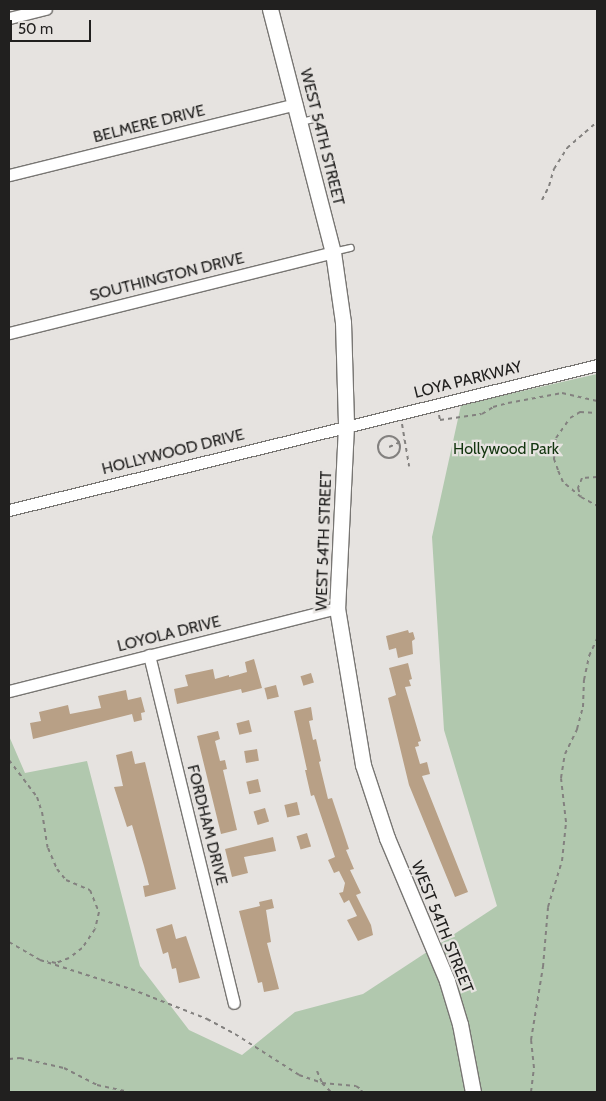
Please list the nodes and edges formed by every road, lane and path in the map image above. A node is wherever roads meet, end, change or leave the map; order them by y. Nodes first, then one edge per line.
1 (46, 9) edge
2 (270, 9) edge
3 (9, 18) edge
4 (296, 104) junction
5 (318, 118) dead end
6 (301, 122) junction
7 (597, 122) edge
8 (9, 175) edge
9 (542, 200) dead end
10 (351, 248) dead end
11 (333, 252) junction
12 (9, 333) edge
13 (597, 365) edge
14 (597, 400) edge
15 (597, 413) edge
16 (440, 420) dead end
17 (346, 426) junction
18 (404, 430) dead end
19 (405, 440) junction
20 (398, 443) junction
21 (389, 447) dead end
22 (409, 466) dead end
23 (597, 477) edge
24 (581, 497) junction
25 (597, 506) edge
26 (9, 510) edge
27 (337, 608) junction
28 (597, 639) edge
29 (149, 655) junction
30 (9, 691) edge
31 (9, 760) edge
32 (9, 942) edge
33 (40, 960) junction
34 (234, 1003) dead end
35 (9, 1059) edge
36 (317, 1072) dead end
37 (322, 1083) junction
38 (129, 1092) edge
39 (331, 1092) edge
40 (361, 1092) edge
41 (473, 1092) edge
42 (532, 1092) edge

1 - 3 street
2 - 4 street, WEST 54TH STREET
4 - 6 street, WEST 54TH STREET
4 - 8 street, BELMERE DRIVE
5 - 6 lane
6 - 11 street, WEST 54TH STREET
7 - 9 path
10 - 11 lane
11 - 12 street, SOUTHINGTON DRIVE
11 - 17 street, WEST 54TH STREET
13 - 17 street, LOYA PARKWAY
14 - 16 path
15 - 24 path
17 - 26 street, HOLLYWOOD DRIVE
17 - 27 street, WEST 54TH STREET
18 - 19 path
19 - 20 path
19 - 22 path
20 - 20 path
20 - 21 path
23 - 24 path
24 - 25 path
27 - 29 street, LOYOLA DRIVE
27 - 41 street, WEST 54TH STREET
28 - 42 path
29 - 30 street, LOYOLA DRIVE
29 - 34 street, FORDHAM DRIVE
31 - 33 path
32 - 33 path
33 - 37 path
35 - 38 path
36 - 37 path
37 - 39 path
37 - 40 path

